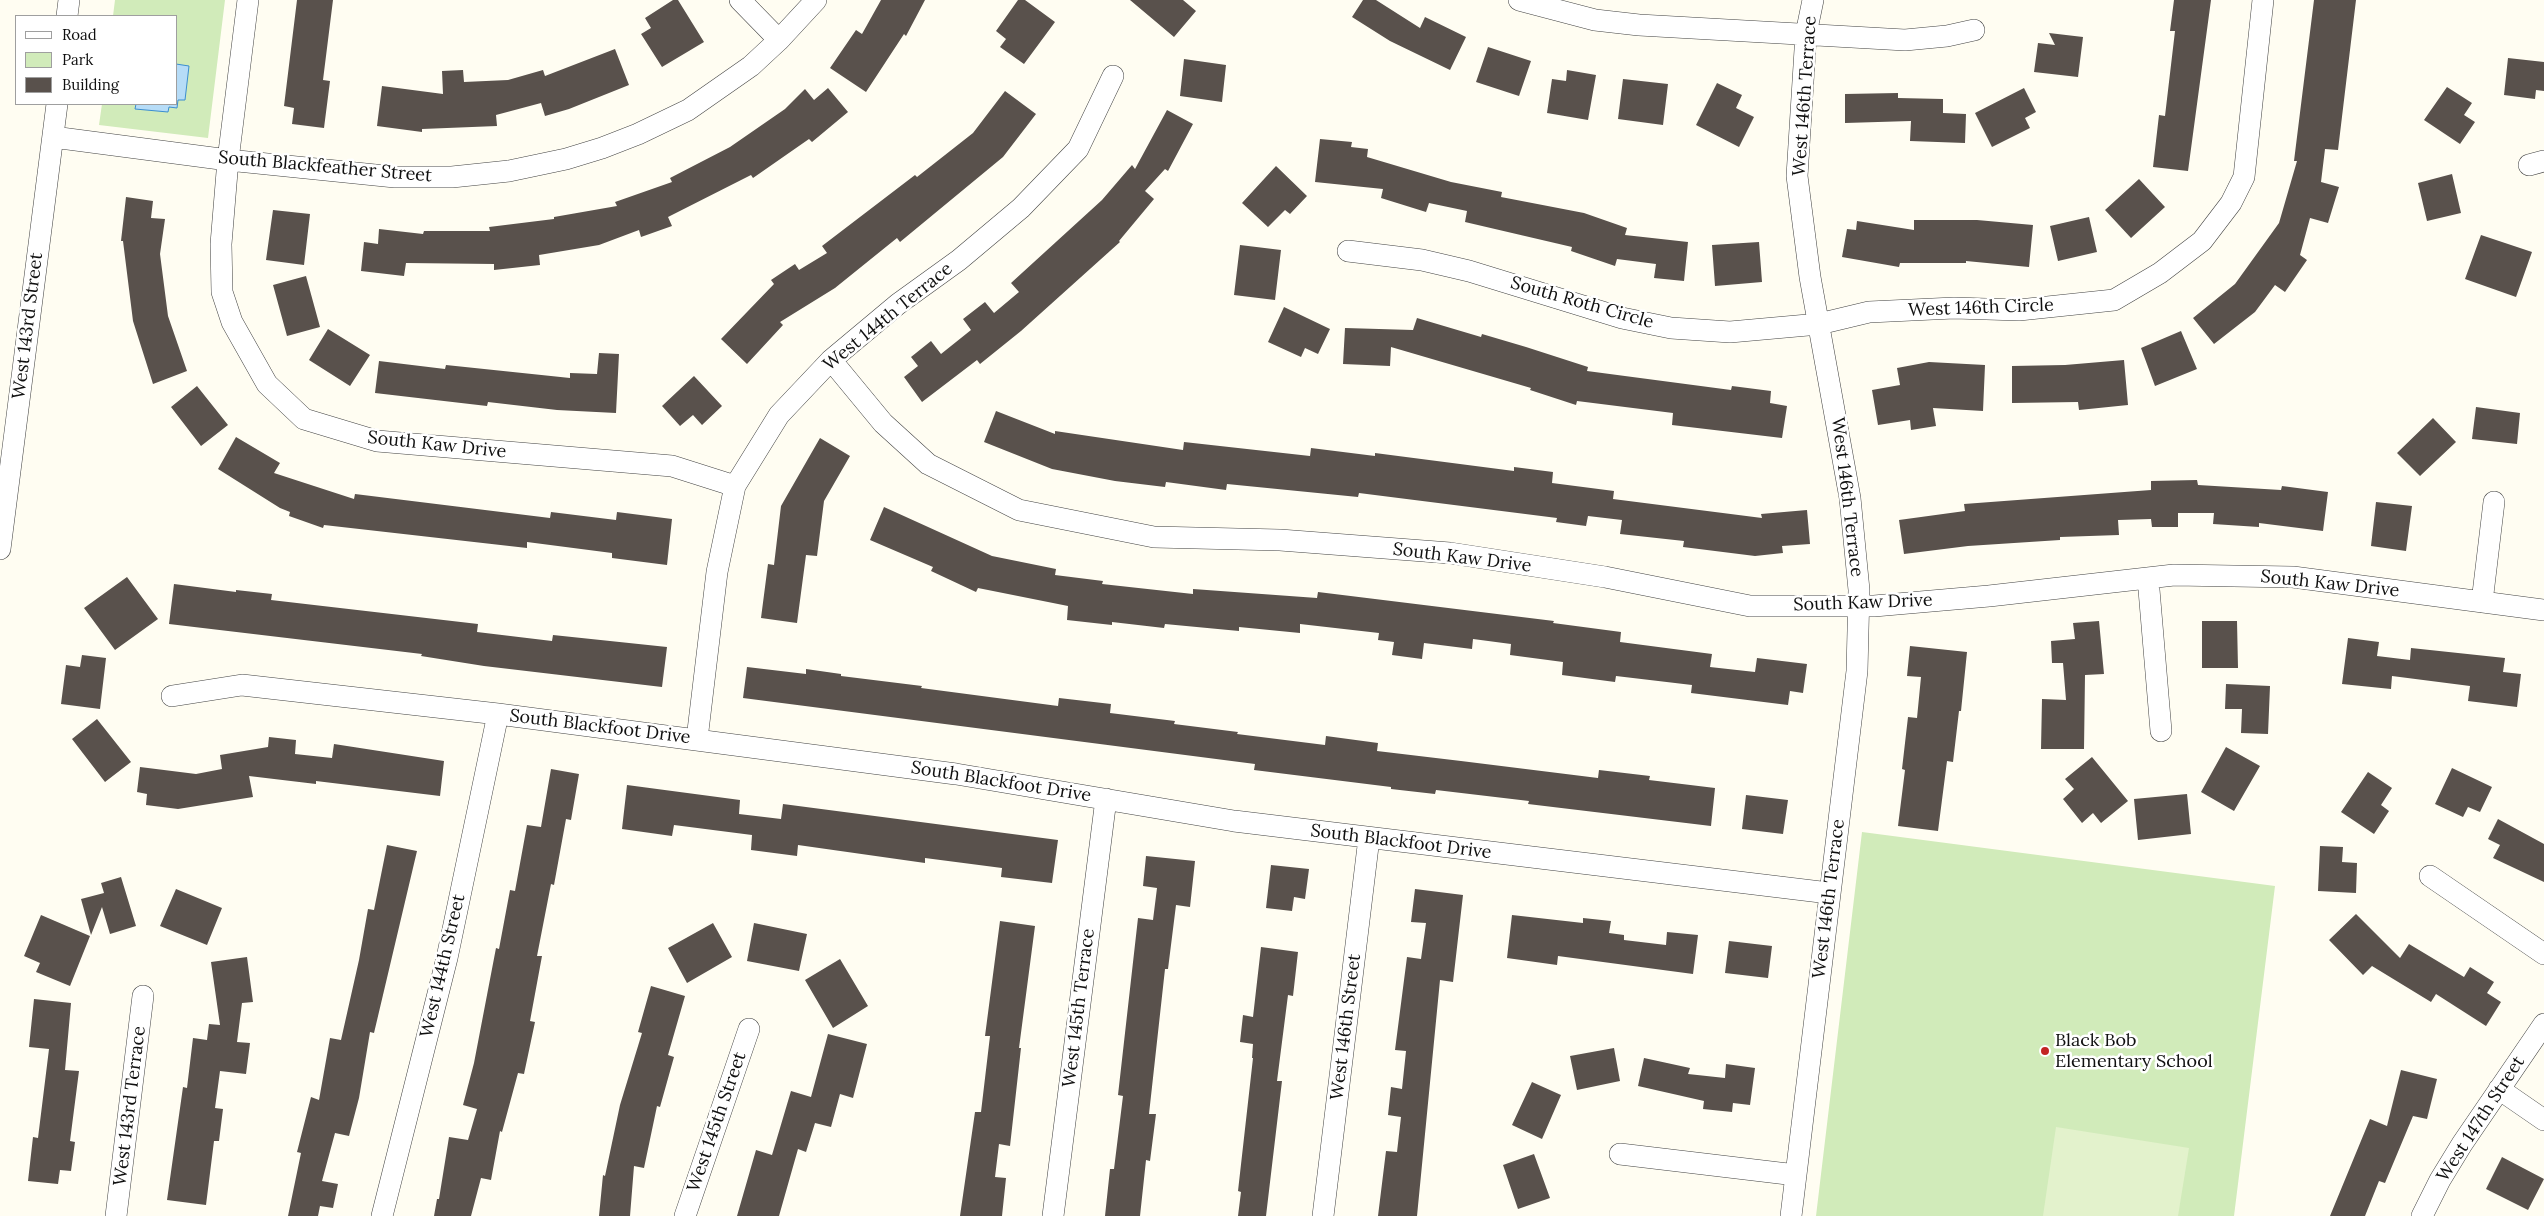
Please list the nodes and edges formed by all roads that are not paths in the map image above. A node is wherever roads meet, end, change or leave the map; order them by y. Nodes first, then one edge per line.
1 (69, 0) edge
2 (248, 0) edge
3 (740, 0) edge
4 (816, 0) edge
5 (1519, 0) edge
6 (1814, 0) edge
7 (2263, 0) edge
8 (67, 15) edge
9 (1974, 30) dead end
10 (1806, 34) junction
11 (779, 40) junction
12 (1113, 76) dead end
13 (57, 105) edge
14 (53, 137) junction
15 (228, 160) junction
16 (1348, 251) dead end
17 (1819, 324) junction
18 (830, 360) junction
19 (735, 486) junction
20 (2494, 502) dead end
21 (0, 548) edge
22 (2148, 578) junction
23 (2482, 602) junction
24 (1858, 606) junction
25 (2544, 610) edge
26 (172, 696) dead end
27 (498, 714) junction
28 (2161, 731) dead end
29 (698, 739) junction
30 (1106, 799) junction
31 (1369, 838) junction
32 (2430, 876) dead end
33 (1829, 893) junction
34 (2544, 954) edge
35 (144, 996) dead end
36 (2544, 1024) edge
37 (749, 1029) dead end
38 (2500, 1090) junction
39 (2544, 1120) edge
40 (1620, 1154) dead end
41 (1796, 1175) junction
42 (116, 1216) edge
43 (382, 1216) edge
44 (685, 1216) edge
45 (1052, 1216) edge
46 (1323, 1216) edge
47 (1791, 1216) edge
48 (2422, 1216) edge

1 - 8 street
2 - 15 street
3 - 11 street
4 - 11 street, South Blackfeather Street
5 - 10 street
6 - 10 street, West 146th Terrace
7 - 17 street, West 146th Circle
9 - 10 street
10 - 17 street, West 146th Terrace
11 - 15 street, South Blackfeather Street
12 - 18 street, West 144th Terrace
13 - 14 street, West 143rd Street
14 - 15 street, South Blackfeather Street
14 - 21 street, West 143rd Street
15 - 19 street, South Kaw Drive
16 - 17 street, South Roth Circle
17 - 24 street, West 146th Terrace
18 - 19 street, West 144th Terrace
18 - 24 street, South Kaw Drive
19 - 29 street, West 144th Terrace
20 - 23 street
22 - 23 street, South Kaw Drive
22 - 24 street, South Kaw Drive
22 - 28 street
23 - 25 street, South Kaw Drive
24 - 33 street, West 146th Terrace
26 - 27 street, South Blackfoot Drive
27 - 29 street, South Blackfoot Drive
27 - 43 street, West 144th Street
29 - 30 street, South Blackfoot Drive
30 - 31 street, South Blackfoot Drive
30 - 45 street, West 145th Terrace
31 - 33 street, South Blackfoot Drive
31 - 46 street, West 146th Street
32 - 34 street
33 - 41 street, West 146th Terrace
35 - 42 street, West 143rd Terrace
36 - 38 street, West 147th Street
37 - 44 street, West 145th Street
38 - 39 street
38 - 48 street, West 147th Street
40 - 41 street
41 - 47 street, West 146th Terrace

